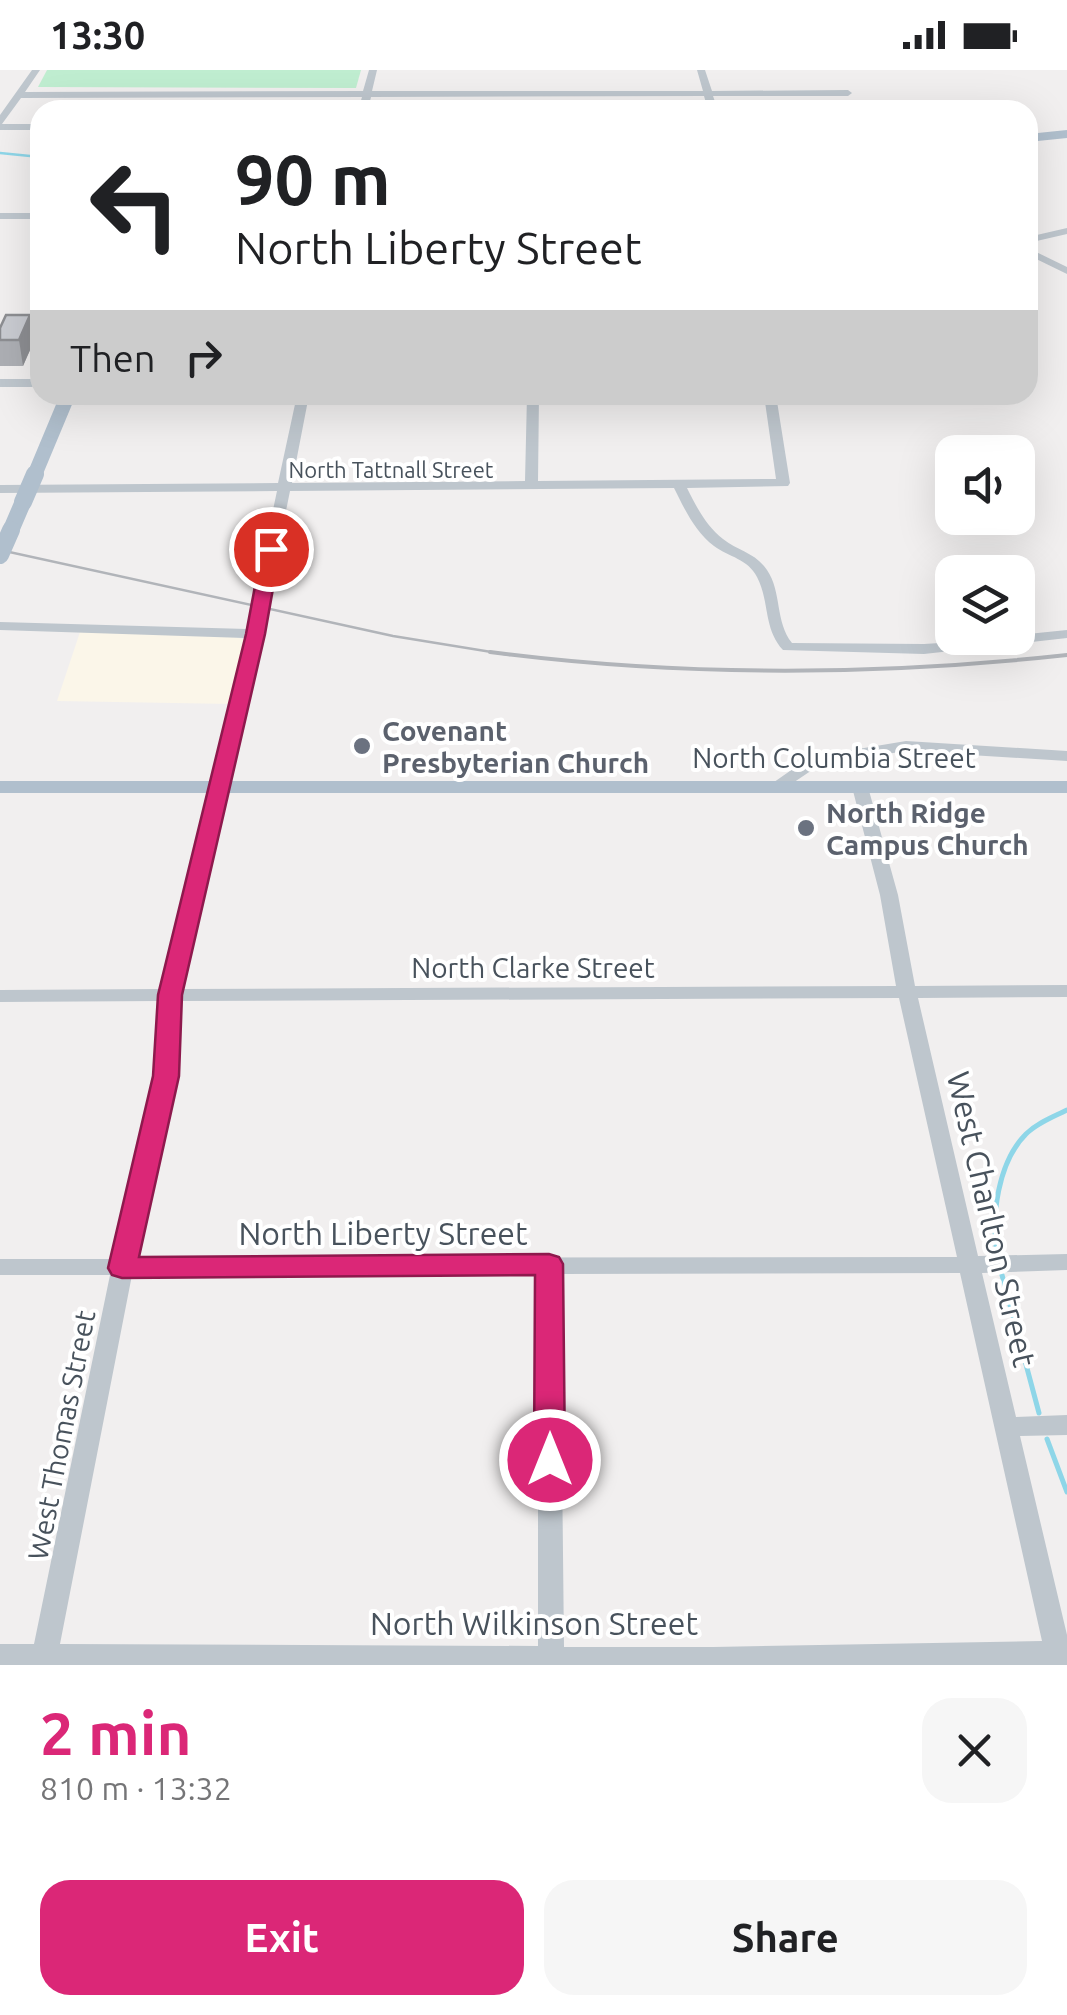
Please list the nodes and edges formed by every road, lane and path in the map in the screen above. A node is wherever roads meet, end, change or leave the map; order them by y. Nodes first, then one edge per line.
1 (36, 70) edge
2 (373, 70) edge
3 (700, 70) edge
4 (708, 92) junction
5 (848, 93) dead end
6 (16, 94) junction
7 (193, 94) junction
8 (367, 94) junction
9 (191, 100) edge
10 (366, 100) edge
11 (710, 100) edge
12 (0, 124) edge
13 (30, 126) edge
14 (1067, 134) edge
15 (1038, 137) edge
16 (0, 216) edge
17 (30, 216) edge
18 (1067, 231) edge
19 (1038, 238) edge
20 (1038, 257) edge
21 (1067, 271) edge
22 (0, 383) edge
23 (30, 383) edge
24 (64, 405) edge
25 (301, 405) edge
26 (532, 405) edge
27 (771, 405) edge
28 (679, 484) junction
29 (531, 488) junction
30 (0, 490) edge
31 (284, 490) junction
32 (0, 555) edge
33 (0, 626) edge
34 (256, 629) junction
35 (1067, 634) edge
36 (1067, 756) edge
37 (0, 787) edge
38 (220, 787) junction
39 (775, 787) junction
40 (860, 787) junction
41 (1067, 788) edge
42 (1067, 991) edge
43 (907, 993) junction
44 (170, 995) junction
45 (0, 996) edge
46 (1067, 1262) edge
47 (549, 1264) junction
48 (969, 1266) junction
49 (0, 1267) edge
50 (122, 1268) junction
51 (1006, 1426) junction
52 (1067, 1426) edge
53 (0, 1656) edge
54 (1062, 1656) edge
55 (551, 1657) junction
56 (44, 1661) edge

1 - 6 street
2 - 8 street
3 - 4 street
4 - 5 street
4 - 8 street
4 - 11 street
6 - 7 street
6 - 12 street
7 - 8 street
7 - 9 street
8 - 10 street
12 - 13 street
14 - 15 main road
16 - 17 street
18 - 19 street
20 - 21 street
22 - 23 street
24 - 32 main road, bridge
25 - 31 street, West Thomas Street
26 - 29 street
27 - 28 street, North Tattnall Street
28 - 29 street, North Tattnall Street
28 - 35 street
29 - 31 street, North Tattnall Street
30 - 31 street, North Tattnall Street
31 - 34 street, West Thomas Street, bridge
33 - 34 street
34 - 38 street, West Thomas Street
36 - 39 street
37 - 38 main road, North Columbia Street
38 - 39 main road, North Columbia Street
38 - 44 street, West Thomas Street
39 - 40 main road, North Columbia Street
40 - 41 main road, North Columbia Street
40 - 43 street, West Charlton Street
42 - 43 street, North Clarke Street
43 - 44 street, North Clarke Street
43 - 48 street, West Charlton Street
44 - 45 street, North Clarke Street
44 - 50 street, West Thomas Street
46 - 48 street, North Liberty Street
47 - 48 street, North Liberty Street
47 - 50 street, North Liberty Street
47 - 55 street
48 - 51 street, West Charlton Street
49 - 50 street, North Liberty Street
50 - 56 street, West Thomas Street
51 - 52 street
51 - 54 street, West Charlton Street
53 - 56 street, North Wilkinson Street
54 - 55 street, North Wilkinson Street
55 - 56 street, North Wilkinson Street

